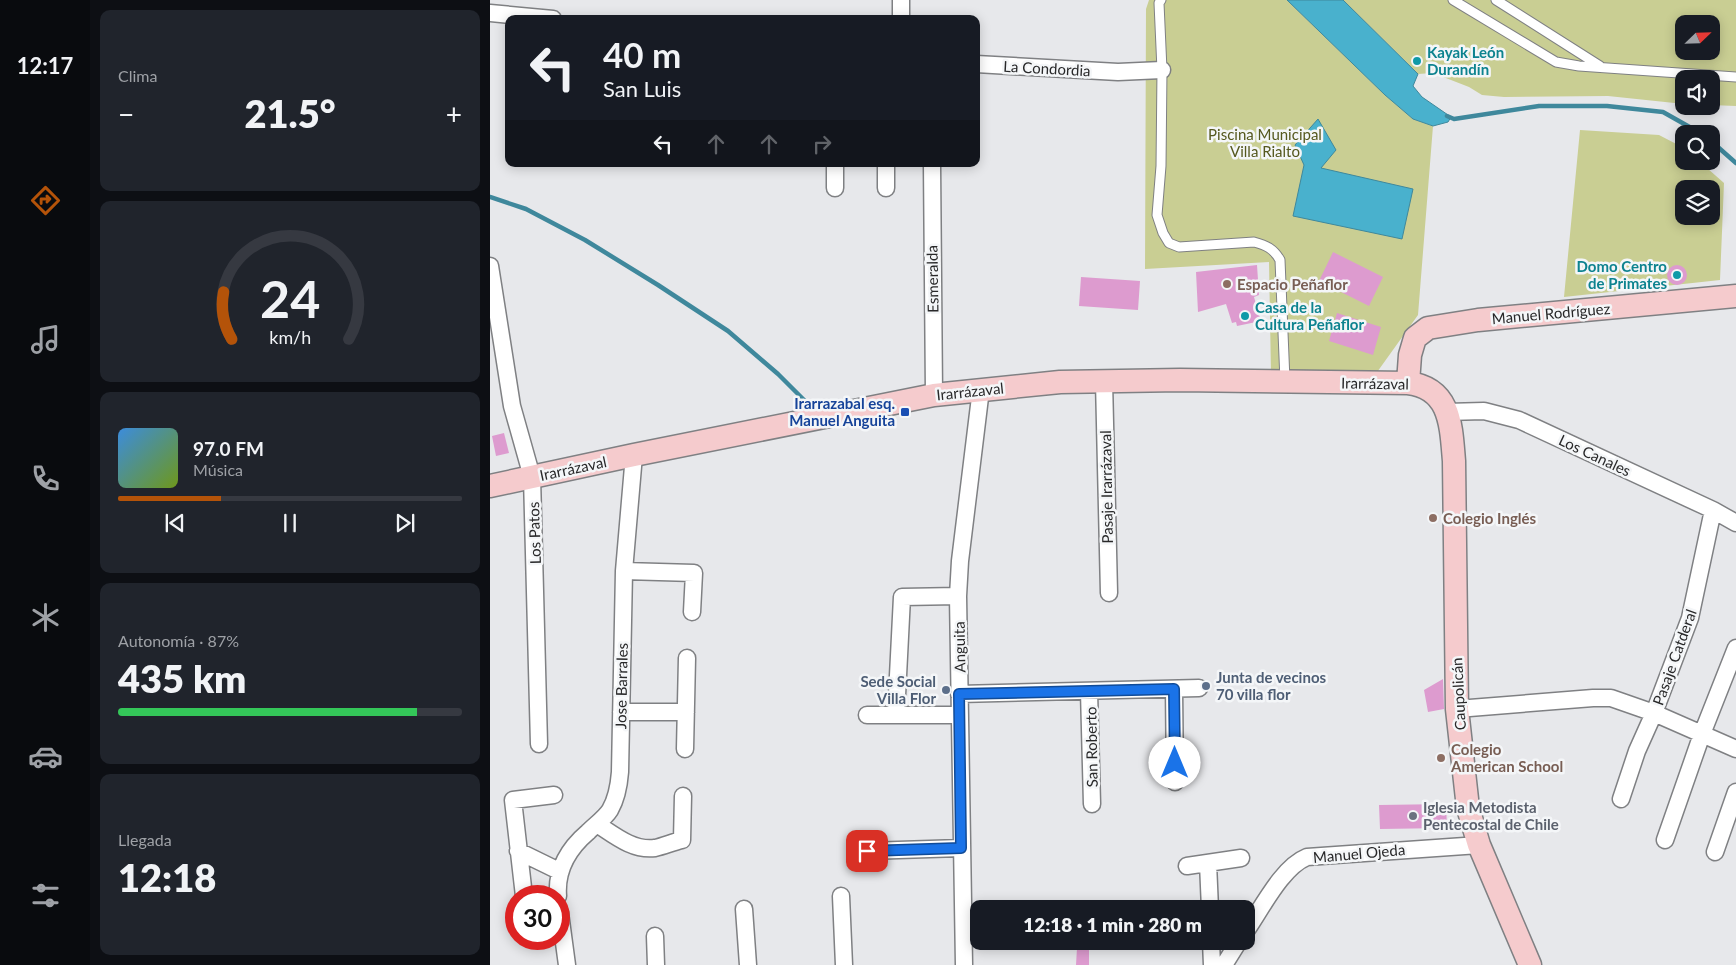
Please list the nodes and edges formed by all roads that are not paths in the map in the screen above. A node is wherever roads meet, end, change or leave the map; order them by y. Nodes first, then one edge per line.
1 (901, 0) edge
2 (1161, 0) edge
3 (1453, 0) edge
4 (1496, 0) edge
5 (490, 13) edge
6 (511, 15) edge
7 (901, 15) edge
8 (980, 64) edge
9 (1602, 68) junction
10 (1162, 70) junction
11 (1736, 77) edge
12 (835, 167) edge
13 (886, 167) edge
14 (932, 167) edge
15 (835, 188) dead end
16 (886, 188) dead end
17 (490, 266) edge
18 (1736, 296) edge
19 (492, 301) edge
20 (1104, 381) junction
21 (1285, 382) junction
22 (1408, 384) junction
23 (981, 389) junction
24 (934, 395) junction
25 (1446, 412) junction
26 (634, 455) junction
27 (532, 477) junction
28 (490, 486) edge
29 (1713, 510) junction
30 (1736, 523) edge
31 (624, 571) junction
32 (1109, 593) dead end
33 (958, 602) junction
34 (692, 612) dead end
35 (1736, 648) edge
36 (688, 658) dead end
37 (1199, 688) dead end
38 (1174, 689) junction
39 (1090, 691) junction
40 (959, 694) junction
41 (1457, 709) junction
42 (620, 712) junction
43 (686, 712) junction
44 (1654, 713) junction
45 (867, 715) dead end
46 (896, 715) junction
47 (960, 715) junction
48 (1702, 734) junction
49 (540, 744) dead end
50 (685, 749) dead end
51 (1736, 749) edge
52 (1175, 782) dead end
53 (1736, 792) edge
54 (554, 795) dead end
55 (683, 796) dead end
56 (1621, 799) dead end
57 (1092, 804) dead end
58 (597, 824) junction
59 (1665, 840) dead end
60 (1479, 844) junction
61 (961, 848) junction
62 (518, 851) junction
63 (867, 851) dead end
64 (1715, 852) dead end
65 (1242, 858) dead end
66 (1208, 863) junction
67 (1186, 866) dead end
68 (559, 871) junction
69 (523, 885) edge
70 (558, 885) edge
71 (841, 896) dead end
72 (1210, 900) edge
73 (744, 908) dead end
74 (1255, 918) edge
75 (655, 936) dead end
76 (565, 950) edge
77 (1211, 950) edge
78 (1234, 950) edge
79 (567, 965) edge
80 (656, 965) edge
81 (748, 965) edge
82 (844, 965) edge
83 (964, 965) edge
84 (1212, 965) edge
85 (1224, 965) edge
86 (1530, 965) edge

1 - 7 street
2 - 10 lane
3 - 9 lane
4 - 9 lane
5 - 6 street
8 - 10 street, La Condordia
9 - 11 lane
10 - 21 lane
12 - 15 street
13 - 16 street
14 - 24 street, Esmeralda
17 - 19 street, Los Patos
18 - 22 main road, Manuel Rodríguez
19 - 27 street, Los Patos
20 - 21 main road, Irarrázaval
20 - 23 main road, Irarrázaval
20 - 32 street, Pasaje Irarrázaval
21 - 22 main road, Irarrázaval
22 - 25 main road, Irarrázaval
23 - 24 main road, Irarrázaval
23 - 33 street, Anguita
24 - 26 main road, Irarrázaval
25 - 29 street, Los Canales
25 - 41 main road, Caupolicán
26 - 27 main road, Irarrázaval
26 - 31 street, Jose Barrales
27 - 28 main road, Irarrázaval
27 - 49 street, Los Patos
29 - 30 street, Los Canales
29 - 44 street, Pasaje Catderal
31 - 34 street
31 - 42 street, Jose Barrales
33 - 40 street, Anguita
33 - 46 street
35 - 48 street
36 - 43 street
37 - 38 street
38 - 39 street
38 - 52 street
39 - 40 street
39 - 57 street, San Roberto
40 - 47 street, Anguita
41 - 44 street
41 - 60 main road, Caupolicán
42 - 43 street
42 - 58 street, Jose Barrales
43 - 50 street
44 - 48 street
44 - 56 street, Pasaje Catderal
45 - 46 street
46 - 47 street
47 - 61 street, Anguita
48 - 51 street
48 - 59 street
53 - 64 street
54 - 62 street
55 - 58 street
58 - 68 street, Jose Barrales
60 - 74 street, Manuel Ojeda
60 - 86 main road, Caupolicán
61 - 63 street
61 - 83 street, Anguita
62 - 68 street
62 - 69 street
65 - 66 street
66 - 67 street
66 - 72 street
68 - 70 street, Jose Barrales
71 - 82 street
73 - 81 street
75 - 80 street
76 - 79 street
77 - 84 street
78 - 85 street

